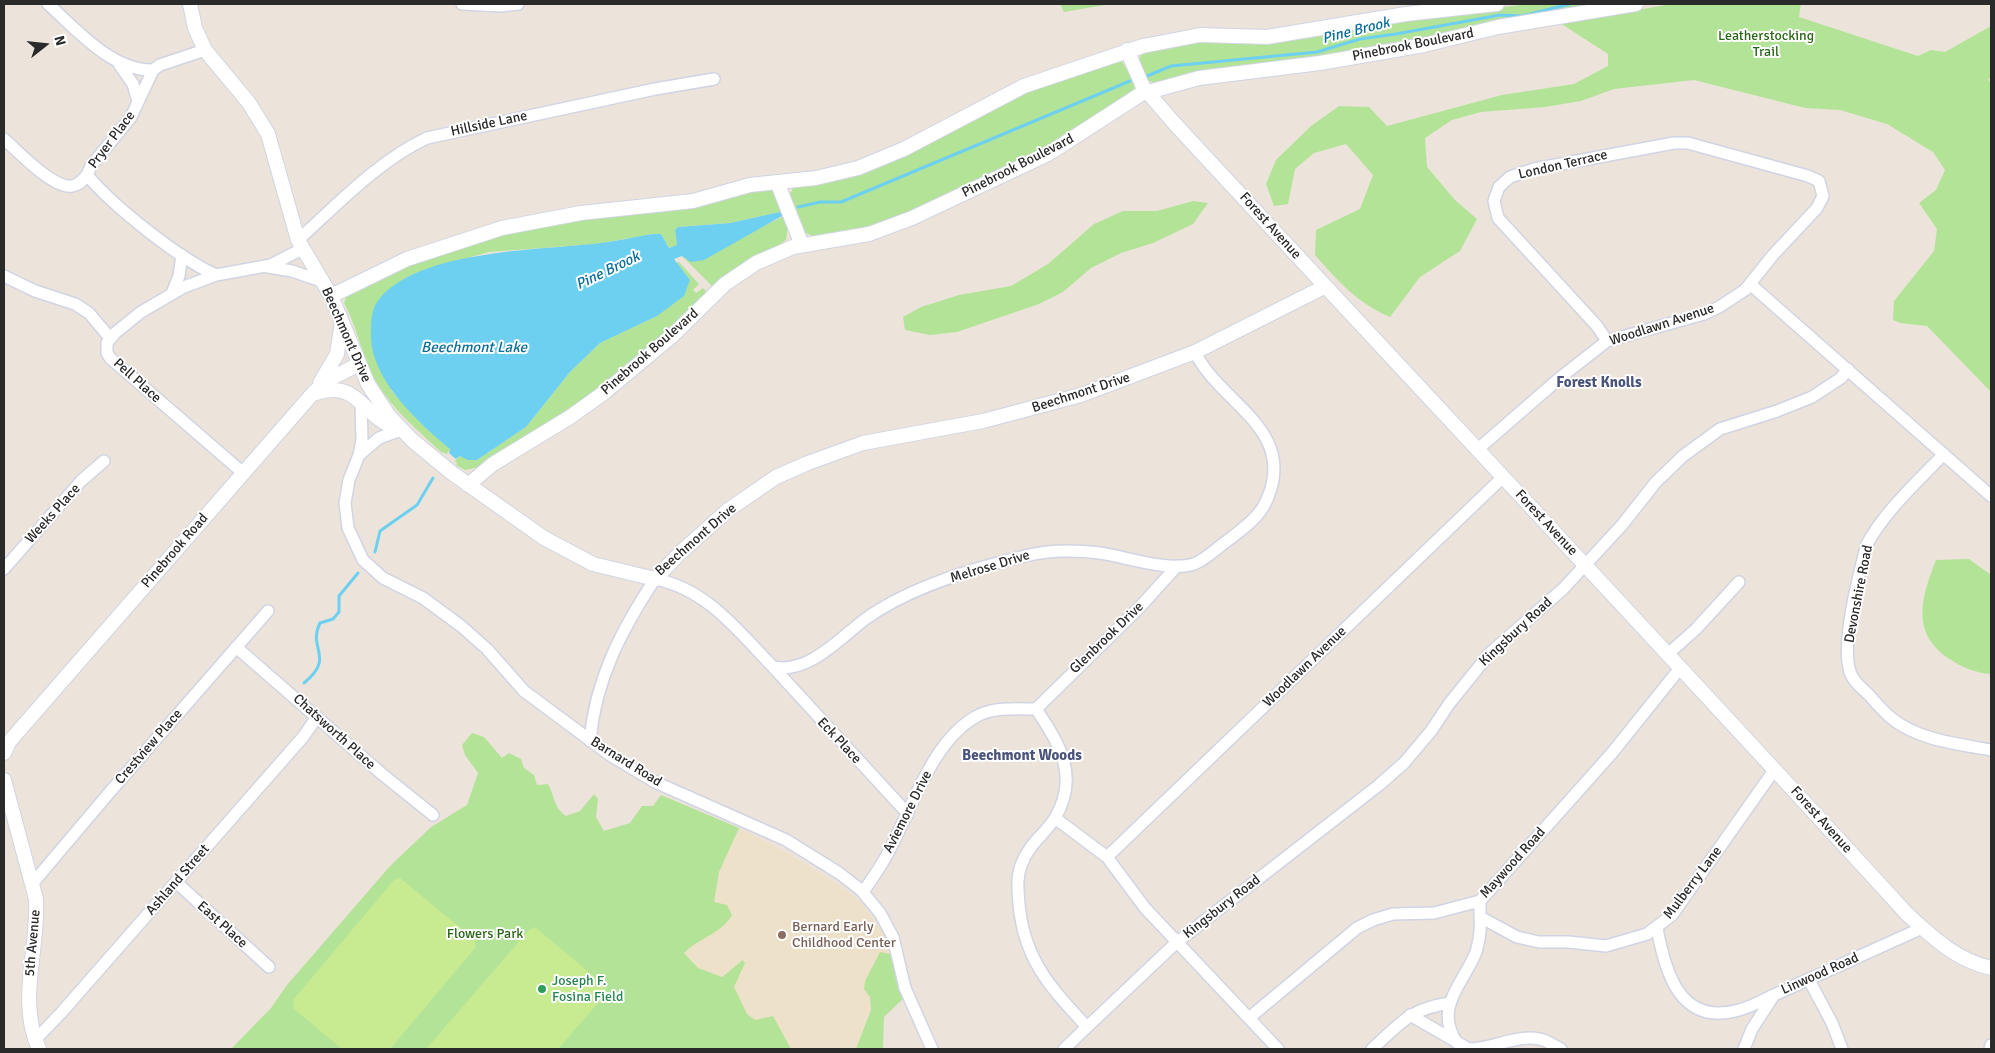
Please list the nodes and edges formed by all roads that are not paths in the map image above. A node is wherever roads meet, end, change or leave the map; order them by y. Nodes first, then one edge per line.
1 (48, 4) edge
2 (190, 4) edge
3 (462, 4) edge
4 (518, 4) edge
5 (1497, 4) edge
6 (1636, 4) edge
7 (205, 50) junction
8 (1127, 50) junction
9 (115, 58) junction
10 (153, 70) junction
11 (714, 79) dead end
12 (1146, 92) junction
13 (138, 102) junction
14 (4, 140) edge
15 (88, 175) junction
16 (777, 182) junction
17 (1821, 185) joint
18 (300, 244) junction
19 (802, 245) junction
20 (182, 255) junction
21 (264, 267) junction
22 (216, 275) junction
23 (4, 276) edge
24 (324, 282) junction
25 (1750, 284) junction
26 (1324, 287) junction
27 (172, 293) junction
28 (331, 296) junction
29 (342, 321) junction
30 (110, 338) junction
31 (1607, 341) junction
32 (1195, 352) junction
33 (359, 364) junction
34 (1848, 369) junction
35 (312, 394) junction
36 (361, 404) junction
37 (401, 430) junction
38 (1478, 449) junction
39 (1944, 454) junction
40 (359, 455) junction
41 (104, 461) dead end
42 (242, 472) junction
43 (1503, 477) junction
44 (468, 485) junction
45 (1991, 496) edge
46 (1584, 564) junction
47 (1177, 566) junction
48 (4, 569) edge
49 (655, 578) junction
50 (1739, 582) dead end
51 (268, 611) dead end
52 (236, 647) junction
53 (1669, 654) junction
54 (773, 667) junction
55 (1681, 667) junction
56 (1036, 709) junction
57 (317, 717) junction
58 (590, 741) junction
59 (1991, 750) edge
60 (4, 753) edge
61 (1775, 769) junction
62 (4, 780) edge
63 (908, 814) junction
64 (433, 815) dead end
65 (1055, 818) junction
66 (1107, 857) junction
67 (176, 882) junction
68 (32, 884) junction
69 (863, 892) junction
70 (1480, 901) junction
71 (1480, 917) junction
72 (1657, 928) junction
73 (1922, 928) junction
74 (1177, 942) junction
75 (269, 967) dead end
76 (1991, 968) edge
77 (1809, 980) junction
78 (1774, 995) junction
79 (1450, 1003) junction
80 (1410, 1015) junction
81 (1249, 1018) junction
82 (1087, 1027) junction
83 (37, 1045) edge
84 (1991, 1045) edge
85 (1509, 1046) edge
86 (1458, 1047) edge
87 (932, 1049) edge
88 (1064, 1049) edge
89 (1278, 1049) edge
90 (1372, 1049) edge
91 (1560, 1049) edge
92 (1744, 1049) edge
93 (1842, 1049) edge
94 (1990, 1049) edge

1 - 9 street
2 - 7 street, Beechmont Drive
3 - 4 street
5 - 8 street, Pinebrook Boulevard
6 - 12 street, Pinebrook Boulevard
7 - 10 street
7 - 18 street, Beechmont Drive
8 - 12 street, Forest Avenue
8 - 16 street, Pinebrook Boulevard
9 - 10 street
9 - 13 street
10 - 13 street, Pryer Place
11 - 18 street, Hillside Lane
12 - 19 street, Pinebrook Boulevard
12 - 26 street, Forest Avenue
13 - 15 street, Pryer Place
14 - 15 street
15 - 20 street, Pryer Place
16 - 19 street
16 - 28 street, Pinebrook Boulevard
17 - 25 street, Woodlawn Avenue
17 - 31 street, London Terrace
18 - 21 street
18 - 24 street, Beechmont Drive
19 - 44 street, Pinebrook Boulevard
20 - 22 street, Pryer Place
20 - 27 street
21 - 22 street
21 - 24 street
22 - 27 street
23 - 30 street
24 - 28 street, Beechmont Drive
25 - 31 street, Woodlawn Avenue
25 - 34 street
26 - 32 street, Beechmont Drive
26 - 38 street, Forest Avenue
27 - 30 street
28 - 29 street, Beechmont Drive
29 - 33 street, Beechmont Drive
29 - 35 street
30 - 42 street, Pell Place
31 - 38 street, Woodlawn Avenue
32 - 47 street, Melrose Drive
32 - 49 street, Beechmont Drive
33 - 35 street, Pinebrook Road
33 - 37 street, Beechmont Drive
34 - 39 street
34 - 46 street, Kingsbury Road
35 - 36 street
35 - 42 street, Pinebrook Road
36 - 37 street
36 - 40 street, Barnard Road
37 - 40 street, Barnard Road
37 - 44 street, Beechmont Drive
38 - 43 street, Forest Avenue
39 - 45 street
39 - 59 street, Devonshire Road
40 - 58 street, Barnard Road
41 - 48 street, Weeks Place
42 - 60 street, Pinebrook Road
43 - 46 street, Forest Avenue
43 - 66 street, Woodlawn Avenue
44 - 49 street, Beechmont Drive
46 - 53 street, Forest Avenue
46 - 74 street, Kingsbury Road
47 - 54 street, Melrose Drive
47 - 56 street, Glenbrook Drive
49 - 54 street
49 - 58 street
50 - 53 street
51 - 52 street, Crestview Place
52 - 57 street, Chatsworth Place
52 - 68 street, Crestview Place
53 - 55 street, Forest Avenue
54 - 63 street, Eck Place
55 - 61 street, Forest Avenue
55 - 70 street, Maywood Road
56 - 63 street, Aviemore Drive
56 - 65 street
57 - 64 street, Chatsworth Place
57 - 67 street, Ashland Street
58 - 69 street, Barnard Road
61 - 72 street, Mulberry Lane
61 - 73 street, Forest Avenue
62 - 68 street, 5th Avenue
63 - 69 street, Aviemore Drive
65 - 66 street
65 - 82 street
66 - 74 street
67 - 75 street, East Place
67 - 83 street, Ashland Street
68 - 83 street, 5th Avenue
69 - 87 street, Barnard Road
70 - 71 street
70 - 81 street, Maywood Road
71 - 72 street, Mulberry Lane
71 - 79 street
72 - 78 street
73 - 76 street, Forest Avenue
73 - 77 street, Linwood Road
74 - 81 street
74 - 82 street
77 - 78 street, Linwood Road
77 - 93 street
78 - 92 street, Linwood Road
79 - 80 street
79 - 86 street
80 - 86 street
80 - 90 street
81 - 89 street
82 - 88 street
84 - 94 street
85 - 86 street
85 - 91 street

